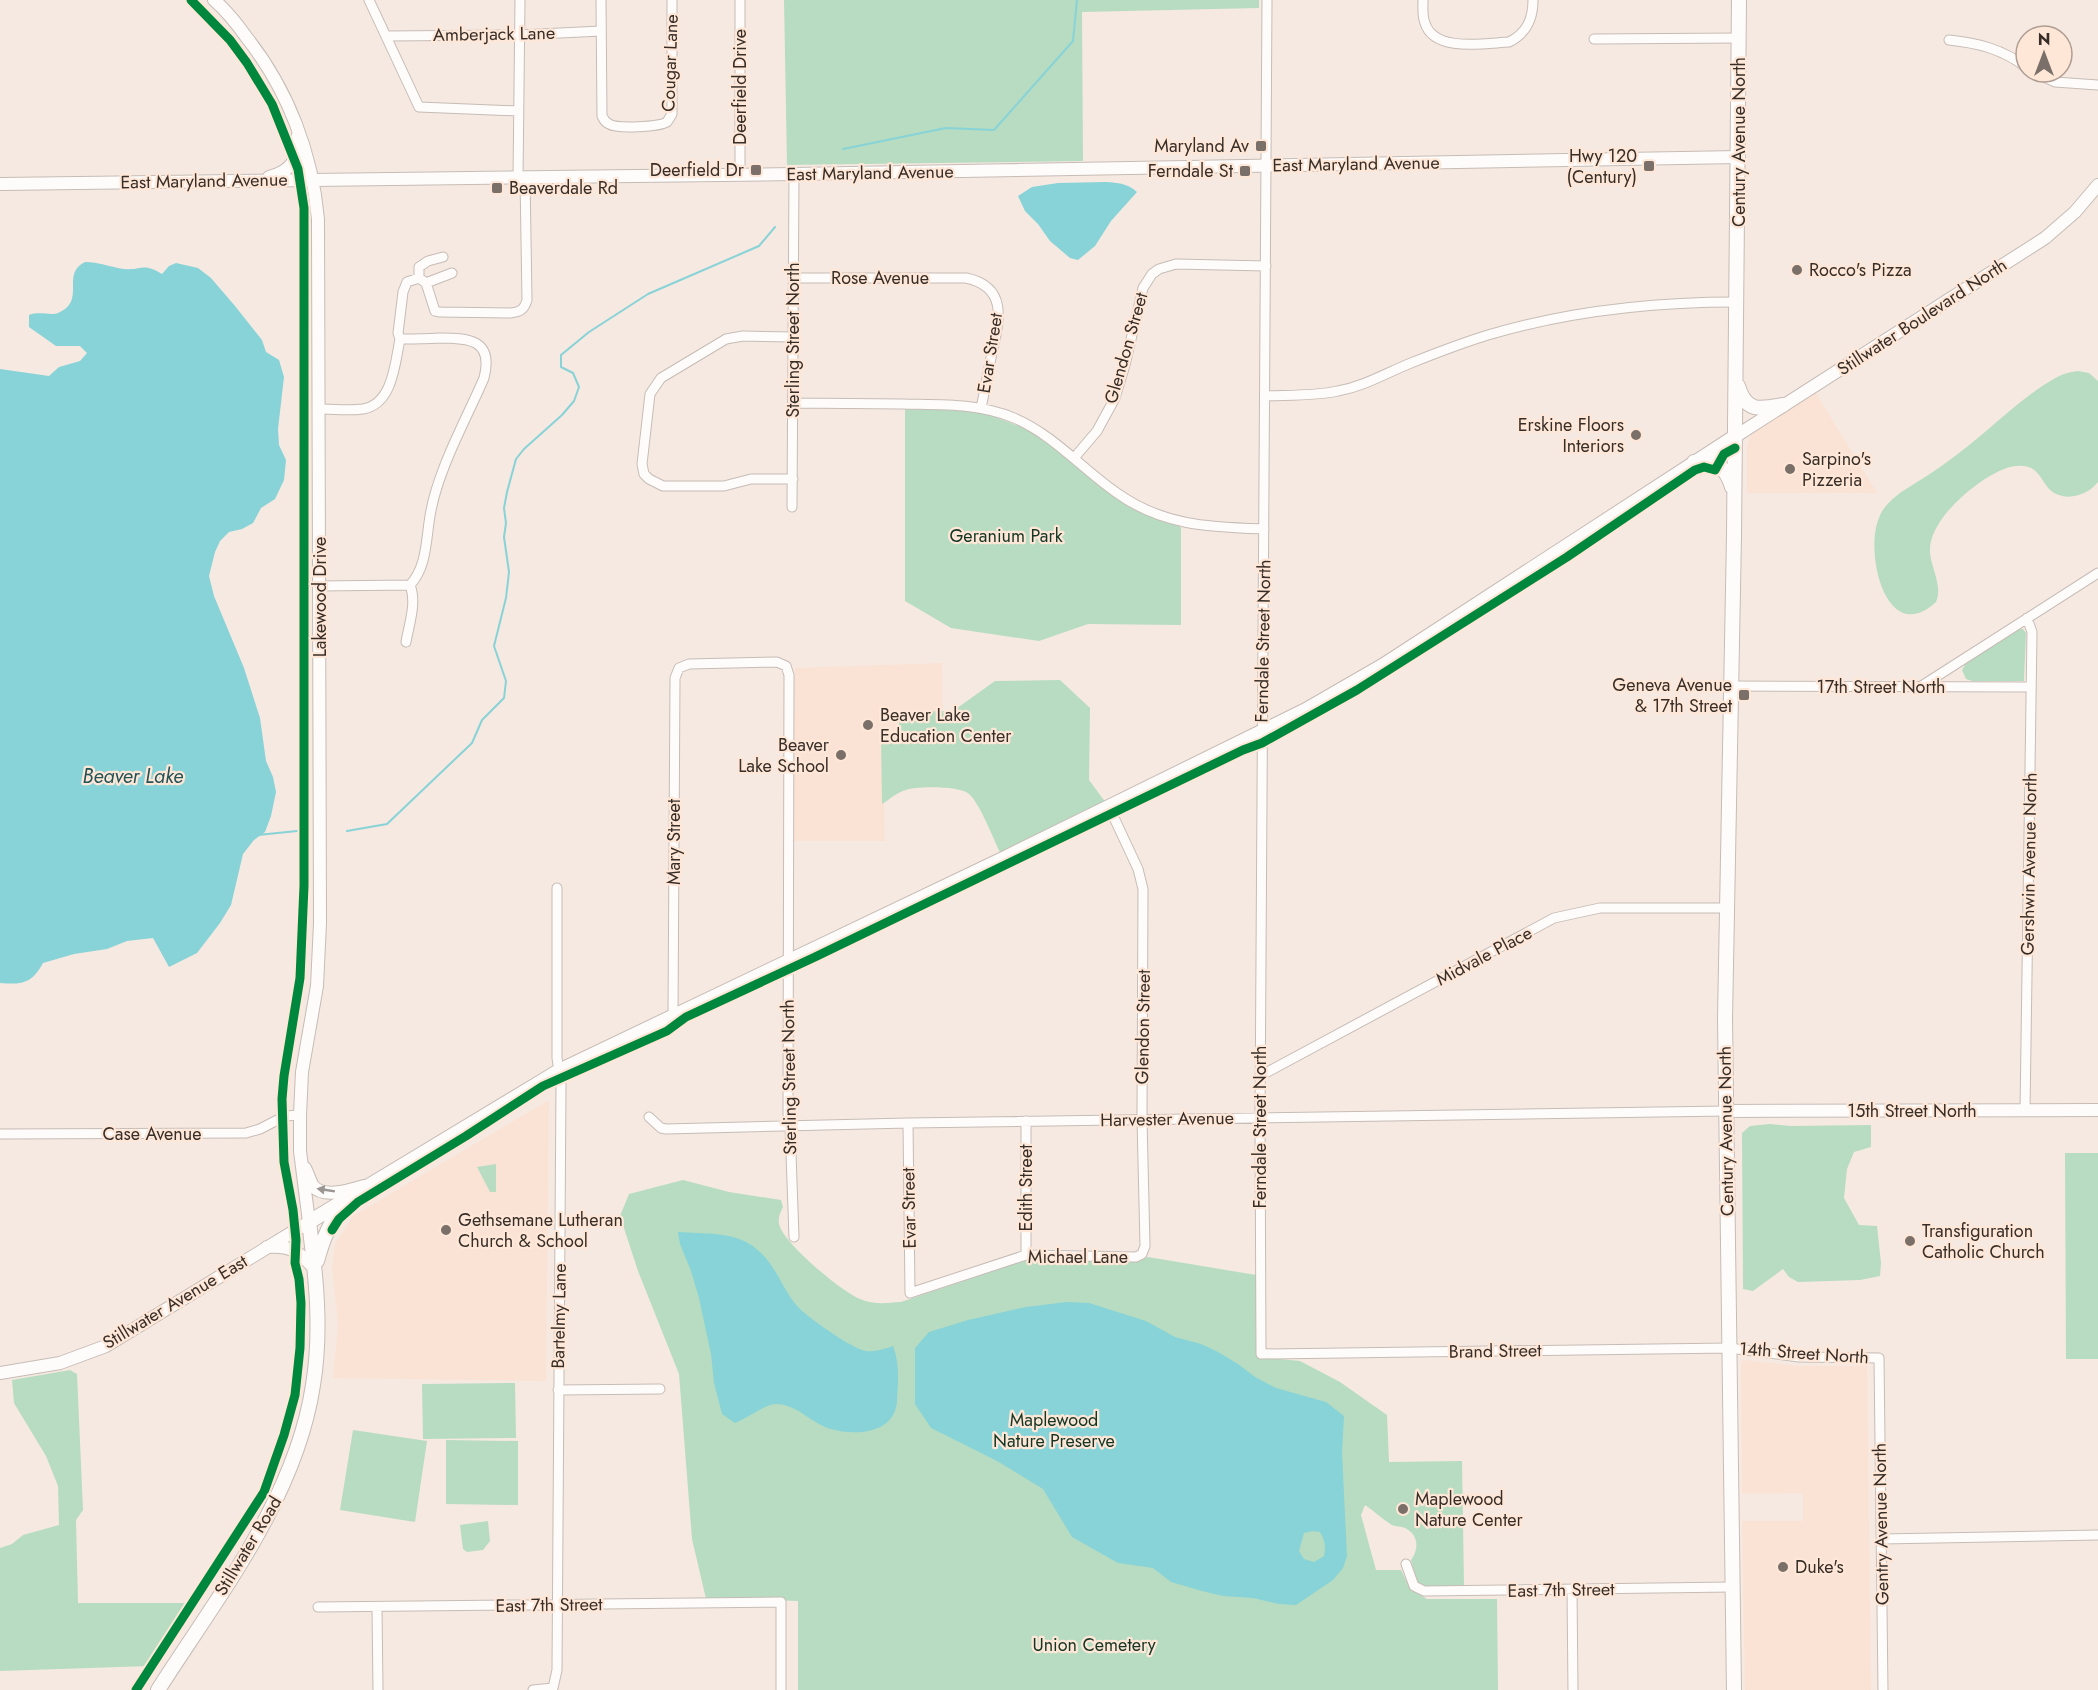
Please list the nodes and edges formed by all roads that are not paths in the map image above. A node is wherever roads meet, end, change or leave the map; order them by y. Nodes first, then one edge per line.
1 (369, 0) edge
2 (520, 0) edge
3 (601, 0) edge
4 (672, 0) edge
5 (740, 0) edge
6 (1267, 0) edge
7 (1423, 0) edge
8 (1533, 0) edge
9 (1739, 0) edge
10 (219, 2) edge
11 (601, 31) junction
12 (519, 35) junction
13 (386, 36) junction
14 (1739, 38) junction
15 (1594, 39) dead end
16 (1949, 40) dead end
17 (2014, 59) edge
18 (2074, 83) edge
19 (2098, 85) edge
20 (518, 111) junction
21 (299, 131) junction
22 (1739, 157) junction
23 (1267, 166) junction
24 (794, 174) junction
25 (740, 175) junction
26 (522, 178) junction
27 (313, 180) junction
28 (252, 181) junction
29 (0, 184) edge
30 (2098, 185) edge
31 (443, 257) dead end
32 (1266, 266) junction
33 (452, 273) dead end
34 (793, 278) junction
35 (966, 278) joint
36 (423, 281) junction
37 (1737, 302) junction
38 (793, 337) junction
39 (400, 339) junction
40 (1736, 381) junction
41 (1265, 396) junction
42 (793, 403) junction
43 (1784, 405) junction
44 (981, 408) junction
45 (320, 409) junction
46 (1736, 436) junction
47 (1074, 458) junction
48 (1694, 462) junction
49 (793, 479) junction
50 (1735, 497) junction
51 (792, 507) dead end
52 (1264, 529) junction
53 (2098, 573) edge
54 (410, 585) junction
55 (320, 586) junction
56 (2027, 618) junction
57 (405, 642) dead end
58 (786, 666) joint
59 (1732, 686) junction
60 (1920, 687) junction
61 (2031, 687) junction
62 (1262, 733) junction
63 (1109, 807) junction
64 (557, 888) dead end
65 (1728, 908) junction
66 (787, 962) junction
67 (673, 1017) junction
68 (559, 1071) junction
69 (1260, 1076) junction
70 (2098, 1110) edge
71 (1726, 1111) junction
72 (2025, 1112) junction
73 (300, 1115) junction
74 (649, 1117) dead end
75 (1260, 1118) junction
76 (1142, 1119) junction
77 (1026, 1121) junction
78 (908, 1122) junction
79 (790, 1126) junction
80 (0, 1134) edge
81 (300, 1157) junction
82 (371, 1184) junction
83 (353, 1196) junction
84 (309, 1222) junction
85 (794, 1237) dead end
86 (266, 1247) junction
87 (1142, 1254) joint
88 (1026, 1255) junction
89 (315, 1269) junction
90 (910, 1293) joint
91 (1729, 1348) junction
92 (1261, 1354) joint
93 (1879, 1358) joint
94 (0, 1373) edge
95 (660, 1389) dead end
96 (558, 1390) junction
97 (2098, 1535) edge
98 (1881, 1539) junction
99 (1406, 1564) dead end
100 (1732, 1587) junction
101 (1572, 1590) junction
102 (556, 1604) junction
103 (318, 1607) dead end
104 (377, 1607) junction
105 (554, 1689) edge
106 (158, 1690) edge
107 (378, 1690) edge
108 (533, 1690) edge
109 (781, 1690) edge
110 (1573, 1690) edge
111 (1734, 1690) edge
112 (1883, 1690) edge

1 - 13 street
2 - 12 street
3 - 11 street
4 - 11 street, Cougar Lane
5 - 25 street, Deerfield Drive
6 - 23 street, Ferndale Street North
7 - 8 street
9 - 14 main road, Century Avenue North
10 - 21 street, Lakewood Drive
11 - 12 street, Amberjack Lane
12 - 13 street, Amberjack Lane
12 - 20 street
13 - 20 street
14 - 15 street
14 - 22 main road, Century Avenue North
16 - 17 street
18 - 19 street
20 - 26 street
21 - 27 street, Lakewood Drive
21 - 28 street
22 - 23 street, East Maryland Avenue
22 - 37 main road, Century Avenue North
23 - 24 street, East Maryland Avenue
23 - 32 street, Ferndale Street North
24 - 25 street, East Maryland Avenue
24 - 34 street, Sterling Street North
25 - 26 street, East Maryland Avenue
26 - 27 street, East Maryland Avenue
26 - 36 street
27 - 28 street, East Maryland Avenue
27 - 45 street, Lakewood Drive
28 - 29 street, East Maryland Avenue
30 - 43 street, Stillwater Boulevard North
31 - 36 street
32 - 41 street, Ferndale Street North
32 - 47 street, Glendon Street
33 - 36 street
34 - 35 street, Rose Avenue
34 - 38 street, Sterling Street North
35 - 44 street, Evar Street
36 - 39 street
37 - 40 main road, Century Avenue North
37 - 41 street
38 - 42 street, Sterling Street North
38 - 49 street
39 - 45 street
39 - 54 street
40 - 43 main road
40 - 46 main road, Century Avenue North
41 - 52 street, Ferndale Street North
42 - 44 street
42 - 49 street, Sterling Street North
43 - 46 street, Stillwater Boulevard North
44 - 47 street
45 - 55 street, Lakewood Drive
46 - 48 main road
46 - 50 main road, Century Avenue North
47 - 52 street
48 - 50 main road
48 - 62 main road
49 - 51 street, Sterling Street North
50 - 59 main road, Century Avenue North
52 - 62 street, Ferndale Street North
53 - 56 street
54 - 55 street
54 - 57 street
55 - 73 street, Lakewood Drive
56 - 60 street
56 - 61 street, Gershwin Avenue North
58 - 66 street, Sterling Street North
58 - 67 street, Mary Street
59 - 60 street, 17th Street North
59 - 65 main road, Century Avenue North
60 - 61 street, 17th Street North
61 - 72 street, Gershwin Avenue North
62 - 63 main road
62 - 69 street, Ferndale Street North
63 - 66 main road
63 - 76 street, Glendon Street
64 - 68 street, Bartelmy Lane
65 - 69 street, Midvale Place
65 - 71 main road, Century Avenue North
66 - 67 main road
66 - 79 street, Sterling Street North
67 - 68 main road
68 - 82 main road
68 - 96 street, Bartelmy Lane
69 - 75 street, Ferndale Street North
70 - 72 street, 15th Street North
71 - 72 street, 15th Street North
71 - 75 street, Harvester Avenue
71 - 91 main road, Century Avenue North
73 - 80 street, Case Avenue
73 - 81 street, Lakewood Drive
74 - 79 street, Harvester Avenue
75 - 76 street, Harvester Avenue
75 - 92 street, Ferndale Street North
76 - 77 street, Harvester Avenue
76 - 87 street, Glendon Street
77 - 78 street, Harvester Avenue
77 - 88 street, Edith Street
78 - 79 street, Harvester Avenue
78 - 90 street, Evar Street
79 - 85 street, Sterling Street North
82 -> 81 street
81 - 84 street, Lakewood Drive
82 - 83 main road
83 - 84 main road
83 - 89 main road
84 - 86 street, Stillwater Avenue East
84 - 89 main road, Stillwater Road
86 - 89 street
86 - 94 street, Stillwater Avenue East
87 - 88 street, Michael Lane
88 - 90 street, Michael Lane
89 - 106 main road, Stillwater Road
91 - 92 street, Brand Street
91 - 93 street, 14th Street North
91 - 100 main road, Century Avenue North
93 - 98 street, Gentry Avenue North
95 - 96 street
96 - 102 street, Bartelmy Lane
97 - 98 street
98 - 112 street, Gentry Avenue North
99 - 101 street, East 7th Street
100 - 101 street, East 7th Street
100 - 111 main road, Century Avenue North
101 - 110 street
102 - 104 street, East 7th Street
102 - 105 street, Bartelmy Lane
102 - 109 street, East 7th Street
103 - 104 street, East 7th Street
104 - 107 street
105 - 108 street, Bartelmy Lane

